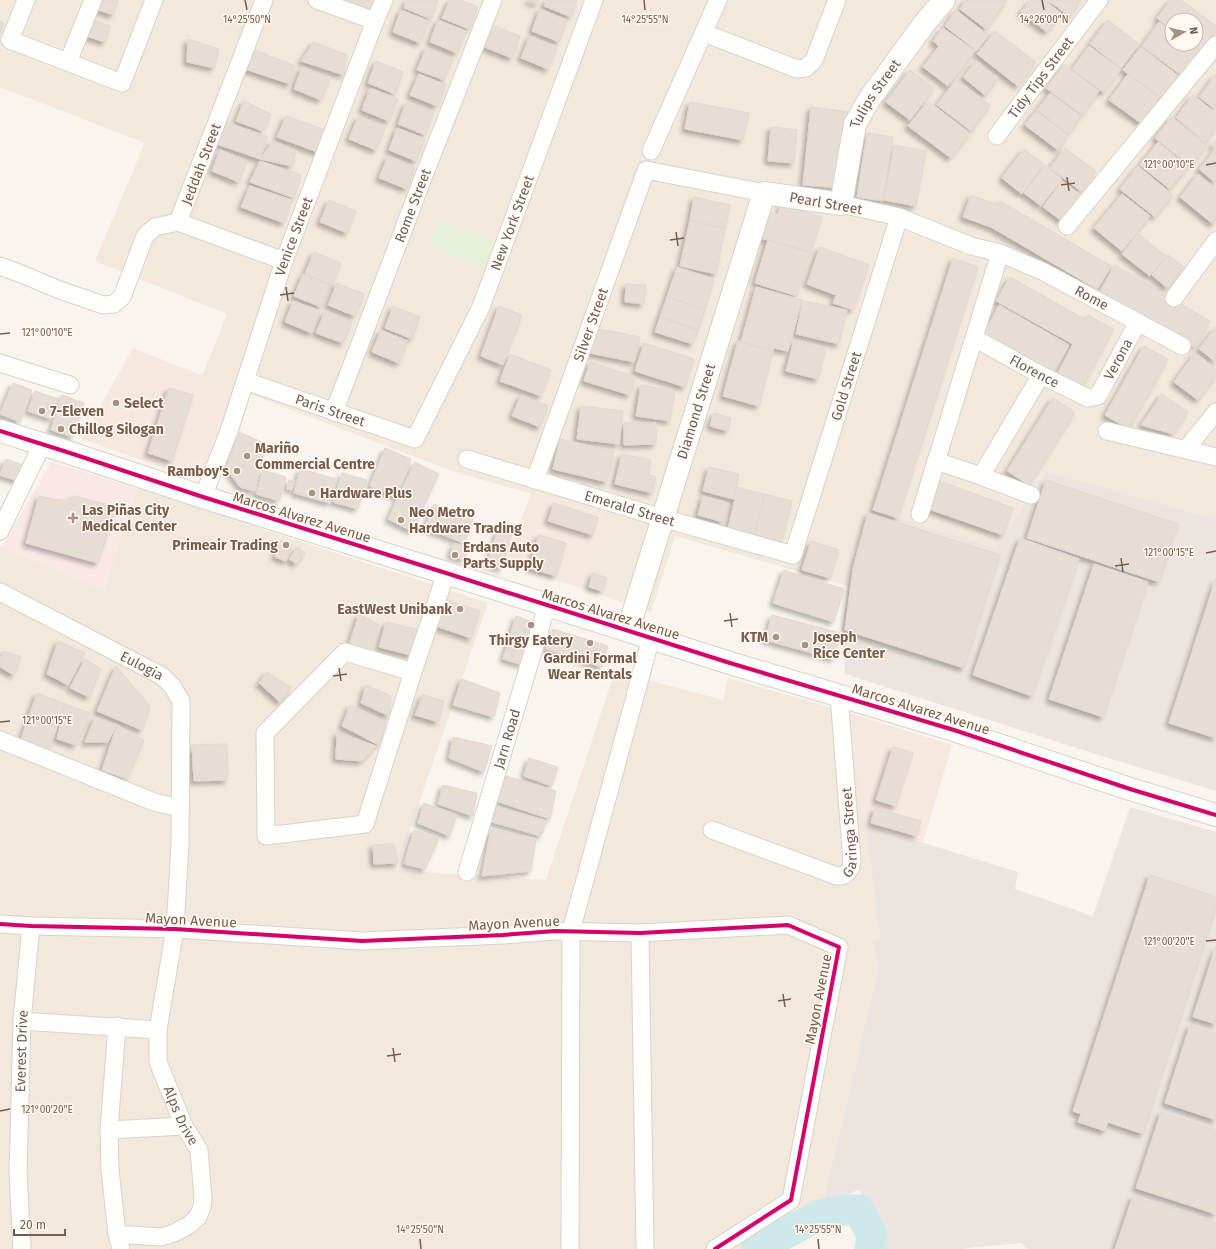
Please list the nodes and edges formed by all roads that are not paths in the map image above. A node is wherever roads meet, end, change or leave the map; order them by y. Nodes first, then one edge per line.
1 (26, 0) edge
2 (93, 0) edge
3 (154, 0) edge
4 (264, 0) edge
5 (317, 0) edge
6 (384, 0) edge
7 (493, 0) edge
8 (594, 0) edge
9 (718, 0) edge
10 (837, 0) edge
11 (944, 0) edge
12 (1099, 0) edge
13 (375, 20) junction
14 (704, 33) junction
15 (1216, 45) edge
16 (68, 62) junction
17 (997, 136) dead end
18 (651, 151) dead end
19 (646, 170) joint
20 (764, 193) junction
21 (841, 204) junction
22 (899, 217) junction
23 (178, 222) junction
24 (1067, 226) dead end
25 (1216, 241) edge
26 (1000, 253) junction
27 (284, 262) junction
28 (0, 266) edge
29 (1174, 298) dead end
30 (1138, 322) junction
31 (974, 338) junction
32 (1182, 346) dead end
33 (0, 363) edge
34 (1041, 375) junction
35 (245, 381) junction
36 (70, 385) dead end
37 (1098, 396) joint
38 (334, 412) junction
39 (1216, 412) edge
40 (0, 431) edge
41 (1107, 431) dead end
42 (415, 439) joint
43 (42, 445) junction
44 (1186, 449) junction
45 (1216, 456) edge
46 (467, 459) dead end
47 (936, 461) junction
48 (981, 476) junction
49 (535, 480) junction
50 (1031, 495) dead end
51 (203, 497) junction
52 (920, 514) dead end
53 (662, 518) junction
54 (0, 531) edge
55 (793, 555) joint
56 (446, 573) junction
57 (0, 592) edge
58 (547, 605) junction
59 (628, 630) junction
60 (651, 638) junction
61 (413, 672) junction
62 (839, 695) junction
63 (0, 740) edge
64 (180, 808) junction
65 (1216, 815) edge
66 (712, 830) dead end
67 (467, 872) dead end
68 (0, 924) edge
69 (31, 926) junction
70 (175, 929) junction
71 (572, 931) junction
72 (640, 932) junction
73 (22, 1021) junction
74 (117, 1026) junction
75 (158, 1030) junction
76 (184, 1126) junction
77 (109, 1130) junction
78 (119, 1241) edge
79 (22, 1249) edge
80 (570, 1249) edge
81 (645, 1249) edge
82 (715, 1249) edge

1 - 16 street
2 - 16 street
3 - 16 street
4 - 23 street, Jeddah Street
5 - 13 street
6 - 13 street, Venice Street
7 - 38 street, Rome Street
8 - 42 street, New York Street
9 - 14 street
10 - 14 street
11 - 21 main road, Tulips Street
12 - 17 street, Tidy Tips Street
13 - 27 street, Venice Street
14 - 18 street
15 - 24 street
19 - 20 street, Pearl Street
19 - 49 street, Silver Street
20 - 21 main road, Pearl Street
20 - 53 main road, Diamond Street
21 - 22 street, Pearl Street
22 - 26 street, Pearl Street
22 - 55 street, Gold Street
23 - 27 street, Jeddah Street
23 - 28 street
25 - 29 street
26 - 30 street, Rome
26 - 31 street
27 - 35 street, Venice Street
30 - 32 street, Rome
30 - 37 street, Verona
31 - 34 street, Florence
31 - 47 street
33 - 36 street
34 - 37 street, Florence
34 - 48 street
35 - 38 street, Paris Street
35 - 51 street, Venice Street
38 - 42 street, Paris Street
39 - 44 street
40 - 43 main road, Marcos Alvarez Avenue
41 - 44 street
43 - 51 main road, Marcos Alvarez Avenue
43 - 54 street
44 - 45 street
46 - 49 street, Emerald Street
47 - 48 street
47 - 52 street
48 - 50 street
49 - 53 street, Emerald Street
51 - 56 main road, Marcos Alvarez Avenue
53 - 55 street, Emerald Street
53 - 59 main road, Diamond Street
56 - 58 main road, Marcos Alvarez Avenue
56 - 61 street
57 - 64 street, Eulogia
58 - 59 main road, Marcos Alvarez Avenue
58 - 67 street, Jarn Road
59 - 60 main road, Marcos Alvarez Avenue
60 - 62 main road, Marcos Alvarez Avenue
60 - 71 street
61 - 61 street
62 - 65 main road, Marcos Alvarez Avenue
62 - 66 street, Garinga Street
63 - 64 street
64 - 70 street, Eulogia
68 - 69 street, Mayon Avenue
69 - 70 street, Mayon Avenue
69 - 73 street, Everest Drive
70 - 71 street, Mayon Avenue
70 - 75 street, Alps Drive
71 - 72 street, Mayon Avenue
71 - 80 street
72 - 81 street
72 - 82 street, Mayon Avenue
73 - 74 street
73 - 79 street, Everest Drive
74 - 75 street
74 - 77 street, Alps Drive
75 - 76 street, Alps Drive
76 - 77 street
76 - 78 street, Alps Drive
77 - 78 street, Alps Drive

